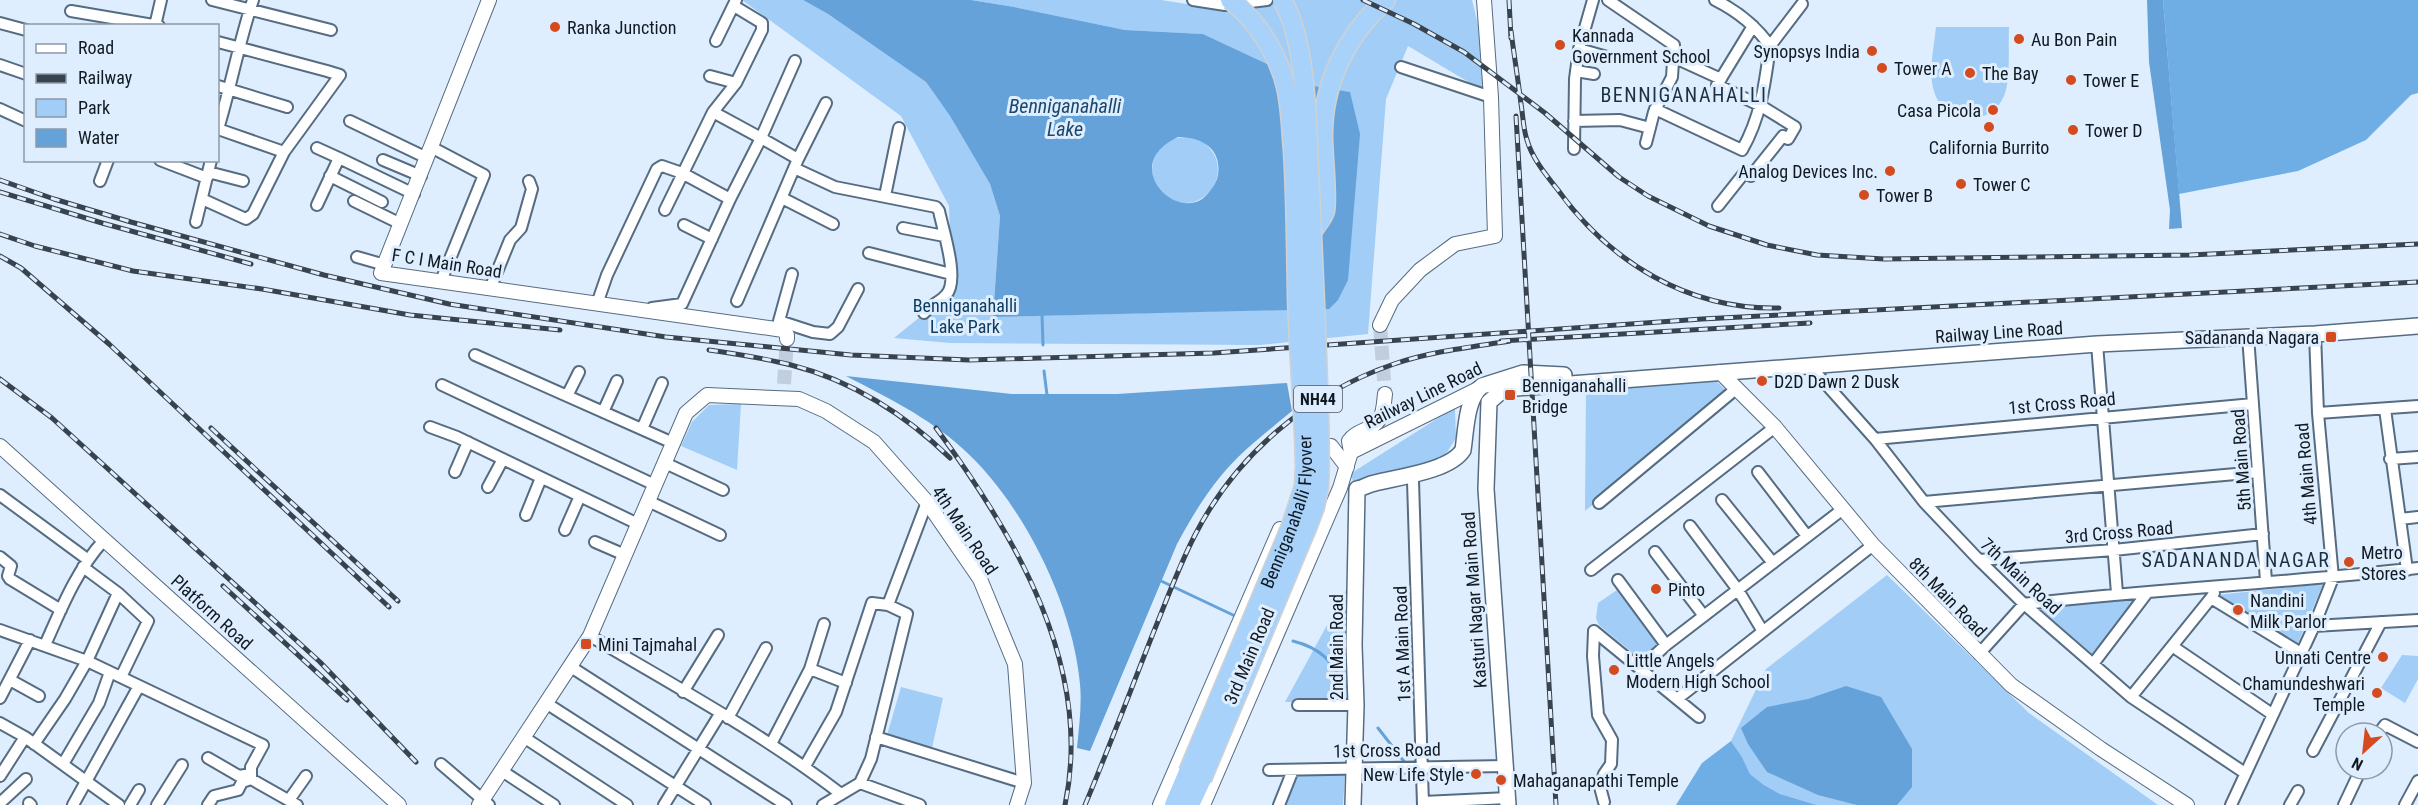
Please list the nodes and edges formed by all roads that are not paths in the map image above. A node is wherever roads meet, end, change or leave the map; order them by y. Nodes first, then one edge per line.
1 (161, 0) edge
2 (212, 0) edge
3 (489, 0) edge
4 (1193, 0) edge
5 (1230, 0) edge
6 (1267, 0) edge
7 (1282, 0) edge
8 (1386, 0) edge
9 (1484, 0) edge
10 (1593, 0) edge
11 (1608, 0) edge
12 (1715, 0) edge
13 (735, 3) edge
14 (1802, 4) dead end
15 (252, 5) edge
16 (71, 11) dead end
17 (0, 23) edge
18 (151, 24) edge
19 (157, 24) edge
20 (1753, 26) junction
21 (24, 29) edge
22 (331, 30) dead end
23 (716, 41) dead end
24 (219, 42) edge
25 (1770, 46) junction
26 (240, 49) junction
27 (1579, 49) junction
28 (1607, 57) dead end
29 (1673, 57) junction
30 (795, 61) dead end
31 (0, 65) edge
32 (1401, 67) dead end
33 (1576, 71) junction
34 (24, 73) edge
35 (1594, 74) dead end
36 (711, 76) dead end
37 (1721, 79) junction
38 (736, 83) junction
39 (219, 86) edge
40 (230, 90) junction
41 (1491, 97) junction
42 (826, 103) dead end
43 (287, 106) dead end
44 (1761, 106) junction
45 (0, 109) edge
46 (1655, 109) junction
47 (713, 112) junction
48 (24, 119) edge
49 (350, 121) dead end
50 (1574, 121) junction
51 (219, 126) edge
52 (899, 128) dead end
53 (1650, 128) junction
54 (219, 129) edge
55 (761, 138) junction
56 (1646, 143) dead end
57 (317, 148) dead end
58 (1574, 149) dead end
59 (284, 152) junction
60 (429, 152) junction
61 (339, 158) junction
62 (383, 160) dead end
63 (108, 162) edge
64 (170, 162) edge
65 (796, 164) junction
66 (209, 170) edge
67 (682, 173) junction
68 (330, 176) junction
69 (421, 176) junction
70 (100, 181) dead end
71 (243, 181) dead end
72 (529, 181) dead end
73 (414, 194) junction
74 (885, 196) junction
75 (782, 198) junction
76 (202, 199) junction
77 (730, 199) junction
78 (354, 201) dead end
79 (382, 202) dead end
80 (317, 205) dead end
81 (1718, 206) dead end
82 (665, 210) dead end
83 (196, 222) dead end
84 (401, 224) junction
85 (833, 224) dead end
86 (684, 225) dead end
87 (903, 228) dead end
88 (1313, 231) junction
89 (944, 236) junction
90 (712, 239) junction
91 (869, 253) dead end
92 (357, 257) dead end
93 (385, 265) junction
94 (792, 274) dead end
95 (951, 274) junction
96 (441, 281) junction
97 (490, 289) junction
98 (858, 289) dead end
99 (737, 301) dead end
100 (597, 304) junction
101 (644, 310) junction
102 (924, 313) dead end
103 (1380, 325) tunnel mouth
104 (2418, 326) edge
105 (800, 327) junction
106 (2314, 334) junction
107 (2248, 336) junction
108 (787, 337) joint
109 (2097, 344) junction
110 (475, 355) dead end
111 (1809, 365) junction
112 (579, 372) dead end
113 (1720, 372) junction
114 (617, 381) dead end
115 (1584, 382) junction
116 (662, 383) dead end
117 (442, 385) dead end
118 (1737, 388) junction
119 (1478, 389) junction
120 (1385, 394) tunnel mouth
121 (1495, 395) joint
122 (567, 396) junction
123 (2253, 404) junction
124 (2418, 406) edge
125 (2385, 409) junction
126 (603, 412) junction
127 (2318, 413) junction
128 (2103, 419) junction
129 (430, 427) dead end
130 (1775, 427) junction
131 (642, 429) junction
132 (1875, 439) junction
133 (468, 442) junction
134 (673, 443) junction
135 (0, 446) edge
136 (1351, 452) junction
137 (2418, 457) edge
138 (503, 459) junction
139 (2390, 459) junction
140 (665, 463) junction
141 (1347, 467) junction
142 (455, 472) dead end
143 (1758, 472) dead end
144 (2258, 472) junction
145 (541, 478) junction
146 (1413, 481) dead end
147 (1298, 484) junction
148 (655, 485) junction
149 (488, 487) dead end
150 (2108, 487) junction
151 (1340, 488) junction
152 (1361, 488) junction
153 (723, 490) dead end
154 (0, 495) edge
155 (580, 496) junction
156 (1722, 500) dead end
157 (648, 501) junction
158 (927, 502) junction
159 (1924, 502) junction
160 (1599, 503) dead end
161 (1843, 509) junction
162 (526, 515) dead end
163 (2418, 517) edge
164 (2400, 519) junction
165 (638, 524) junction
166 (1690, 526) dead end
167 (565, 530) dead end
168 (2263, 534) junction
169 (720, 535) dead end
170 (1807, 536) junction
171 (104, 540) junction
172 (595, 542) dead end
173 (1873, 545) junction
174 (2114, 550) junction
175 (1655, 552) dead end
176 (625, 555) junction
177 (0, 557) edge
178 (1979, 560) junction
179 (85, 563) junction
180 (1773, 563) junction
181 (2412, 569) edge
182 (1592, 570) dead end
183 (2333, 578) junction
184 (1618, 580) dead end
185 (2266, 581) junction
186 (2218, 588) junction
187 (1737, 590) junction
188 (118, 593) junction
189 (2117, 593) junction
190 (2146, 593) junction
191 (2211, 598) junction
192 (2024, 604) junction
193 (888, 606) junction
194 (60, 610) junction
195 (1704, 616) junction
196 (2418, 620) edge
197 (2381, 622) junction
198 (824, 624) dead end
199 (2314, 626) junction
200 (0, 630) edge
201 (1762, 630) junction
202 (718, 635) dead end
203 (590, 636) junction
204 (30, 640) junction
205 (45, 645) junction
206 (1666, 645) junction
207 (2172, 646) junction
208 (766, 648) dead end
209 (2301, 653) junction
210 (1979, 654) junction
211 (87, 662) junction
212 (2093, 664) junction
213 (571, 667) junction
214 (810, 669) junction
215 (1640, 669) junction
216 (110, 672) junction
217 (121, 677) junction
218 (10, 680) junction
219 (846, 683) junction
220 (139, 686) junction
221 (683, 692) junction
222 (39, 696) dead end
223 (2131, 697) junction
224 (0, 698) edge
225 (1677, 699) junction
226 (546, 704) junction
227 (1298, 705) dead end
228 (1356, 705) junction
229 (2272, 714) junction
230 (724, 716) junction
231 (1699, 717) dead end
232 (0, 723) edge
233 (2394, 732) edge
234 (24, 737) junction
235 (876, 737) junction
236 (525, 738) junction
237 (2417, 739) edge
238 (34, 744) junction
239 (771, 744) junction
240 (699, 750) junction
241 (2313, 750) dead end
242 (208, 759) dead end
243 (63, 764) junction
244 (441, 764) dead end
245 (182, 765) dead end
246 (805, 766) junction
247 (1506, 766) junction
248 (1423, 769) junction
249 (1353, 770) junction
250 (502, 771) junction
251 (1269, 771) dead end
252 (1293, 771) junction
253 (2245, 773) junction
254 (0, 776) edge
255 (251, 776) junction
256 (306, 776) dead end
257 (1195, 776) junction
258 (26, 779) dead end
259 (87, 781) junction
260 (2355, 781) edge
261 (2418, 781) edge
262 (860, 783) junction
263 (1024, 783) junction
264 (676, 788) junction
265 (139, 790) dead end
266 (2298, 791) dead end
267 (841, 794) junction
268 (293, 802) edge
269 (1508, 802) edge
270 (1604, 802) dead end
271 (0, 803) edge
272 (112, 803) edge
273 (483, 803) edge
274 (1423, 803) edge
275 (73, 805) edge
276 (130, 805) edge
277 (157, 805) edge
278 (208, 805) edge
279 (399, 805) edge
280 (554, 805) edge
281 (627, 805) edge
282 (664, 805) edge
283 (705, 805) edge
284 (786, 805) edge
285 (823, 805) edge
286 (920, 805) edge
287 (1017, 805) edge
288 (1160, 805) edge
289 (1174, 805) edge
290 (1191, 805) edge
291 (1203, 805) edge
292 (1279, 805) edge
293 (1353, 805) edge
294 (2187, 805) edge
295 (2231, 805) edge
296 (2290, 805) edge
297 (2344, 805) edge
298 (2405, 805) edge

1 - 19 street
2 - 15 street
3 - 60 street, F C I Main Road
4 - 6 street
5 - 257 highway, Benniganahalli Flyover / NH44, bridge
7 - 88 highway, Benniganahalli Flyover / NH44, bridge
8 - 88 highway
9 - 41 street
10 - 27 street
11 - 29 street
12 - 20 street
13 - 23 street
13 - 38 street
14 - 25 street
15 - 22 street
15 - 26 street
16 - 18 street
17 - 21 street
20 - 25 street
20 - 37 street
24 - 26 street
25 - 44 street
26 - 40 street
26 - 59 street
27 - 28 street
27 - 33 street
29 - 37 street
29 - 46 street
30 - 55 street
31 - 34 street
32 - 41 street
33 - 35 street
33 - 50 street
36 - 38 street
37 - 44 street
38 - 47 street
39 - 40 street
40 - 43 street
40 - 51 street
41 - 103 street
42 - 65 street
44 - 46 street
44 - 81 street
45 - 48 street
46 - 53 street
47 - 55 street
47 - 67 street
49 - 60 street
50 - 53 street
50 - 58 street
52 - 74 street
53 - 56 street
54 - 59 street
55 - 65 street
55 - 77 street
57 - 61 street
59 - 76 street
60 - 69 street, F C I Main Road
60 - 96 street
61 - 68 street
61 - 73 street
62 - 69 street
63 - 70 street
64 - 66 street
65 - 74 street
65 - 75 street
66 - 71 street
66 - 76 street
67 - 77 street
67 - 82 street
67 - 100 street
68 - 79 street
68 - 80 street
69 - 73 street, F C I Main Road
72 - 97 street
73 - 84 street, F C I Main Road
74 - 89 street
75 - 85 street
75 - 99 street
76 - 83 street
77 - 90 street
78 - 84 street
84 - 93 street, F C I Main Road
86 - 90 street
87 - 89 street
88 - 257 highway, Benniganahalli Flyover / NH44, bridge
89 - 95 street
90 - 101 street
91 - 95 street
92 - 93 street
93 - 96 street, F C I Main Road
94 - 105 street
95 - 102 street
96 - 97 street, F C I Main Road
97 - 100 street, F C I Main Road
98 - 105 street
100 - 101 street, F C I Main Road
101 - 108 street, F C I Main Road
104 - 106 main road, Railway Line Road
105 - 108 street
106 - 107 main road, Railway Line Road
106 - 127 street, 4th Main Road
107 - 109 main road, Railway Line Road
107 - 123 street, 5th Main Road
109 - 111 main road, Railway Line Road
109 - 128 street
110 - 122 street
111 - 113 main road, Railway Line Road
111 - 132 street, 7th Main Road
112 - 122 street
113 - 115 main road, Railway Line Road
113 - 118 street, 8th Main Road
114 - 126 street
115 - 119 main road, Railway Line Road
115 - 121 main road, Railway Line Road
116 - 131 street
117 - 148 street
118 - 130 street, 8th Main Road
118 - 160 street
119 - 136 street, Railway Line Road
119 - 152 main road
120 - 136 street, 3rd Main Road
121 - 247 main road, Kasturi Nagar Main Road
122 - 126 street
123 - 128 street, 1st Cross Road
123 - 144 street, 5th Main Road
124 - 125 street
125 - 127 street
125 - 139 street
126 - 131 street
127 - 183 street, 4th Main Road
128 - 132 street, 1st Cross Road
128 - 150 street
129 - 133 street
130 - 161 street, 8th Main Road
130 - 182 street
131 - 134 street
132 - 159 street, 7th Main Road
133 - 138 street
133 - 142 street
134 - 140 street, 4th Main Road
134 - 158 street, 4th Main Road
135 - 171 street, Platform Road
136 - 141 street, 3rd Main Road
137 - 139 street
138 - 145 street
138 - 149 street
139 - 164 street
140 - 148 street, 4th Main Road
140 - 153 street
141 - 147 street
141 - 151 street, 3rd Main Road
143 - 170 street
144 - 150 street
144 - 168 street, 5th Main Road
145 - 155 street
145 - 162 street
146 - 248 street, 1st A Main Road
147 - 151 street
147 - 288 street
148 - 157 street, 4th Main Road
150 - 159 street
150 - 174 street
151 - 152 street
151 - 291 street, 3rd Main Road
152 - 228 main road, 2nd Main Road
154 - 179 street
155 - 165 street
155 - 167 street
156 - 180 street
157 - 165 street, 4th Main Road
157 - 169 street
158 - 193 street
158 - 263 street, 4th Main Road
159 - 178 street, 7th Main Road
161 - 170 street
161 - 173 street, 8th Main Road
163 - 164 street
164 - 181 street
165 - 176 street, 4th Main Road
166 - 187 street
168 - 174 street, 3rd Cross Road
168 - 185 street, 5th Main Road
170 - 180 street
171 - 179 street
171 - 279 street, Platform Road
172 - 176 street
173 - 201 street
173 - 210 street, 8th Main Road
174 - 178 street, 3rd Cross Road
174 - 189 street
175 - 195 street
176 - 203 street, 4th Main Road
177 - 194 street
178 - 192 street, 7th Main Road
179 - 188 street
179 - 194 street
180 - 187 street
181 - 183 street
183 - 185 street
183 - 199 street, 4th Main Road
184 - 206 street
185 - 186 street
186 - 190 street
186 - 191 street
187 - 195 street
187 - 201 street
188 - 211 street
188 - 217 street
189 - 190 street
189 - 192 street
190 - 212 street
191 - 207 street
191 - 209 street
192 - 210 street
192 - 212 street, 7th Main Road
193 - 219 street
193 - 235 street
194 - 205 street
195 - 206 street
196 - 197 street
197 - 199 street
197 - 241 street
198 - 214 street
199 - 209 street, 4th Main Road
200 - 204 street
201 - 225 street
202 - 221 street
203 - 213 street, 4th Main Road
203 - 221 street
204 - 205 street
204 - 218 street
205 - 211 street
206 - 215 street
207 - 223 street
207 - 229 street
208 - 230 street
209 - 229 street, 4th Main Road
210 - 294 street, 8th Main Road
211 - 216 street
211 - 238 street
212 - 223 street, 7th Main Road
213 - 226 street, 4th Main Road
213 - 240 street
214 - 219 street
214 - 239 street
215 - 225 street
215 - 270 street
216 - 217 street
216 - 243 street
217 - 220 street
218 - 222 street
218 - 224 street
219 - 246 street
220 - 255 street
220 - 259 street
221 - 230 street
223 - 253 street, 7th Main Road
225 - 231 street
226 - 236 street, 4th Main Road
226 - 264 street
227 - 228 street
228 - 249 main road, 2nd Main Road
229 - 253 street, 4th Main Road
230 - 239 street
230 - 240 street
232 - 234 street
233 - 237 street
234 - 238 street
234 - 254 street
235 - 262 street
235 - 263 street
236 - 250 street, 4th Main Road
236 - 281 street
238 - 243 street
239 - 246 street
240 - 264 street
240 - 284 street
242 - 255 street
243 - 259 street
244 - 273 street
245 - 277 street
246 - 267 street
247 - 248 street, 1st Cross Road
247 - 269 main road, Kasturi Nagar Main Road
248 - 249 street, 1st Cross Road
248 - 274 street, 1st A Main Road
249 - 252 street, 1st Cross Road
249 - 293 main road, 2nd Main Road
250 - 273 street, 4th Main Road
250 - 280 street
251 - 252 street, 1st Cross Road
252 - 292 street
253 - 295 street, 4th Main Road
255 - 268 street
255 - 278 street
256 - 268 street
257 - 289 highway, Benniganahalli Flyover / NH44
257 - 290 highway, Benniganahalli Flyover / NH44
258 - 271 street
259 - 272 street
259 - 275 street
260 - 297 street
261 - 298 street
262 - 267 street
262 - 286 street
263 - 287 street, 4th Main Road
264 - 282 street
264 - 283 street
265 - 276 street
266 - 296 street
267 - 285 street
269 - 274 street

